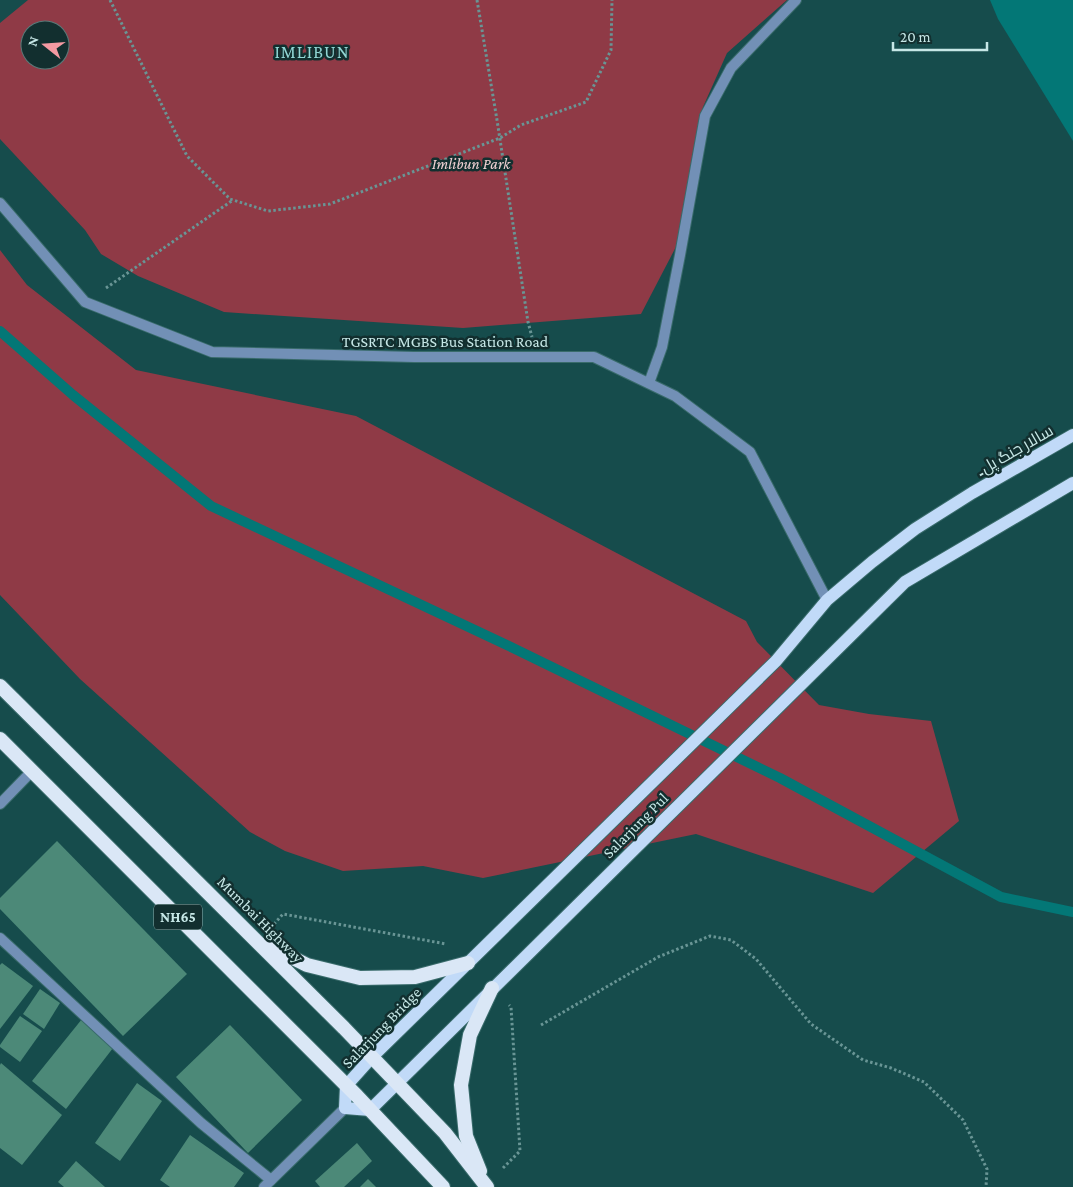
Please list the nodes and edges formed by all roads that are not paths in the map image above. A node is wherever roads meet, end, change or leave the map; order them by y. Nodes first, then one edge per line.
1 (796, 0) edge
2 (0, 203) edge
3 (649, 384) junction
4 (1073, 436) edge
5 (1073, 483) edge
6 (827, 600) junction
7 (0, 686) edge
8 (0, 739) edge
9 (32, 771) junction
10 (0, 804) edge
11 (0, 938) edge
12 (258, 940) junction
13 (468, 963) junction
14 (492, 988) junction
15 (372, 1056) junction
16 (397, 1084) junction
17 (346, 1086) junction
18 (345, 1108) junction
19 (370, 1110) junction
20 (267, 1184) edge
21 (486, 1186) edge
22 (443, 1187) edge

1 - 3 street
2 - 3 street, TGSRTC MGBS Bus Station Road
3 - 6 street, TGSRTC MGBS Bus Station Road
4 - 6 main road, سالار جنگ پل۔
5 - 14 main road, Salarjung Pul
6 - 13 main road, Salarjung Pul
7 - 12 highway, Mumbai Highway / NH65
8 - 9 highway, NH65
9 - 10 street
9 - 17 highway, NH65
11 - 20 street
12 - 13 highway
12 - 15 highway, Mumbai Highway / NH65
13 - 15 main road, Salarjung Bridge
14 - 16 main road
14 - 21 highway
15 - 16 highway, Mumbai Highway / NH65
15 - 17 main road, Salarjung Bridge
16 - 19 main road
16 - 21 highway, Mumbai Highway / NH65
17 - 18 main road, Salarjung Bridge
17 - 19 highway, NH65
18 - 19 main road
18 - 20 street
19 - 22 highway, NH65

